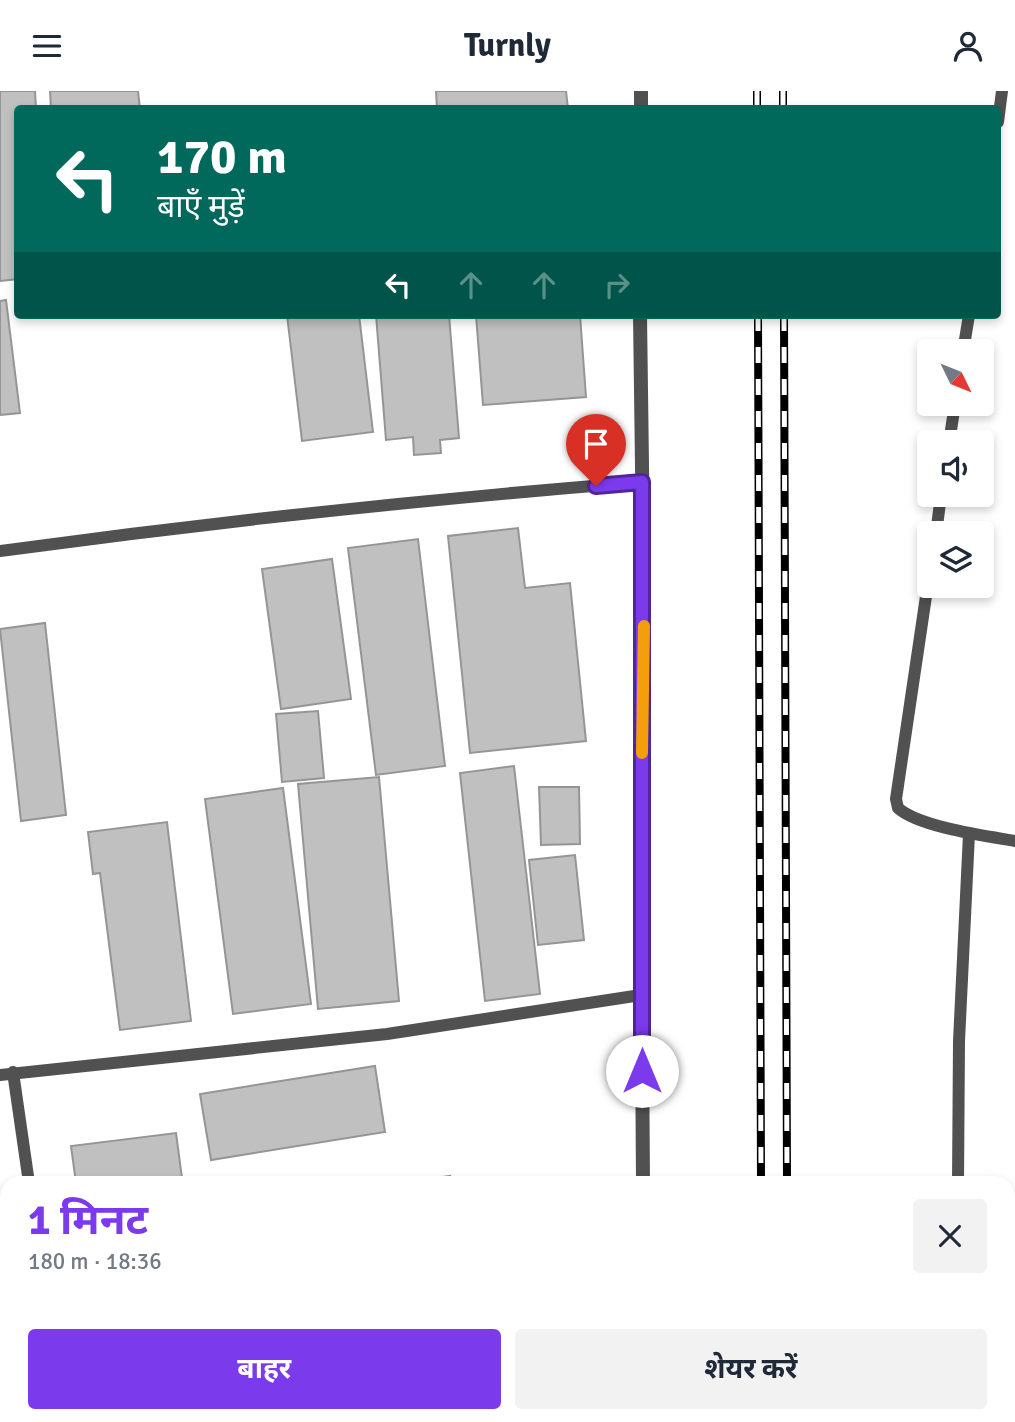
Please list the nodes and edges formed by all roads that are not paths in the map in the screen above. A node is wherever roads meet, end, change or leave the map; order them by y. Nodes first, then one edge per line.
1 (640, 319) edge
2 (968, 319) edge
3 (965, 339) edge
4 (642, 482) junction
5 (0, 551) edge
6 (926, 598) edge
7 (969, 834) junction
8 (1015, 841) edge
9 (641, 995) junction
10 (6, 1074) edge
11 (28, 1176) edge
12 (643, 1176) edge
13 (958, 1176) edge

1 - 4 street
2 - 3 lane
4 - 5 lane
4 - 9 street
6 - 7 lane
7 - 8 lane
7 - 13 lane
9 - 10 lane
9 - 12 street
10 - 11 lane

